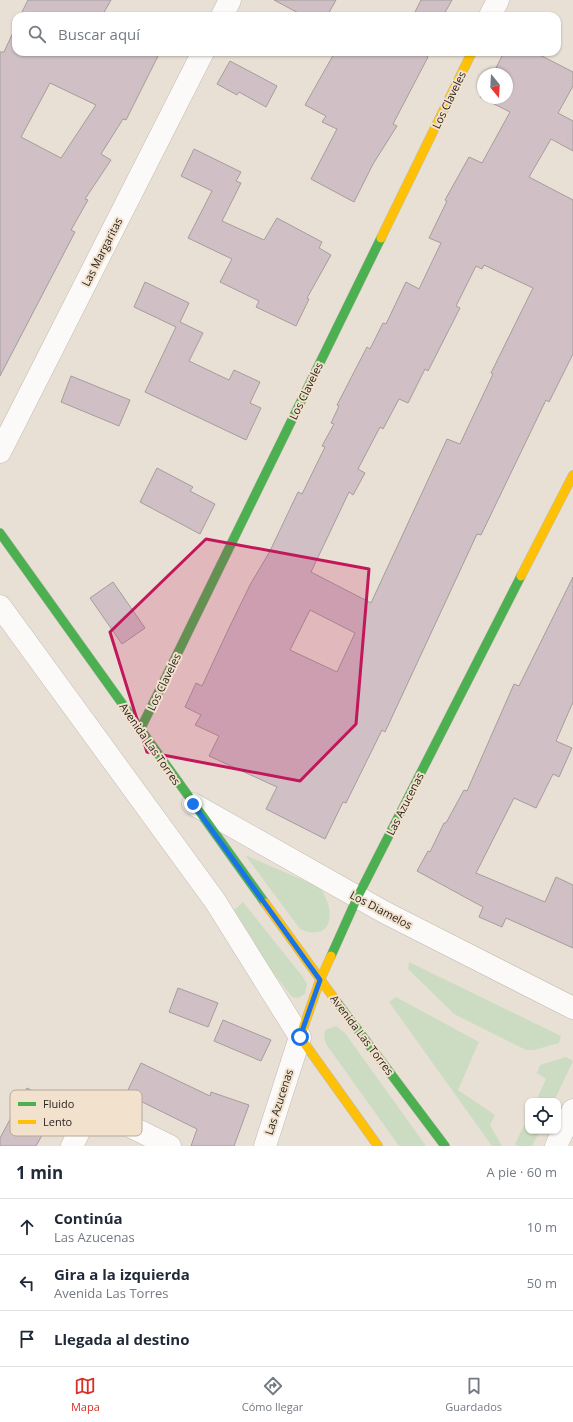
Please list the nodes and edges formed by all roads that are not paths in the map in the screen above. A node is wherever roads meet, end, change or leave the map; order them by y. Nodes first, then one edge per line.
1 (230, 0) edge
2 (498, 0) edge
3 (224, 12) edge
4 (492, 12) edge
5 (201, 56) edge
6 (470, 56) edge
7 (0, 452) edge
8 (573, 475) edge
9 (0, 533) edge
10 (0, 606) edge
11 (140, 730) junction
12 (193, 804) junction
13 (357, 898) junction
14 (320, 980) junction
15 (573, 1008) edge
16 (300, 1037) junction
17 (573, 1110) edge
18 (142, 1132) edge
19 (77, 1136) edge
20 (72, 1146) edge
21 (170, 1146) edge
22 (265, 1146) edge
23 (378, 1146) edge
24 (445, 1146) edge
25 (556, 1146) edge

1 - 3 street
2 - 4 street
5 - 7 street, Las Margaritas
6 - 11 street, Los Claveles
8 - 13 street, Las Azucenas
9 - 11 street, Avenida Las Torres
10 - 16 street
11 - 12 street, Avenida Las Torres
12 - 13 street, Los Diamelos
12 - 14 street, Avenida Las Torres
13 - 14 street, Las Azucenas
13 - 15 street, Los Diamelos
14 - 16 street, Las Azucenas
14 - 24 street, Avenida Las Torres
16 - 22 street, Las Azucenas
16 - 23 street
17 - 25 street
18 - 21 street
19 - 20 street

